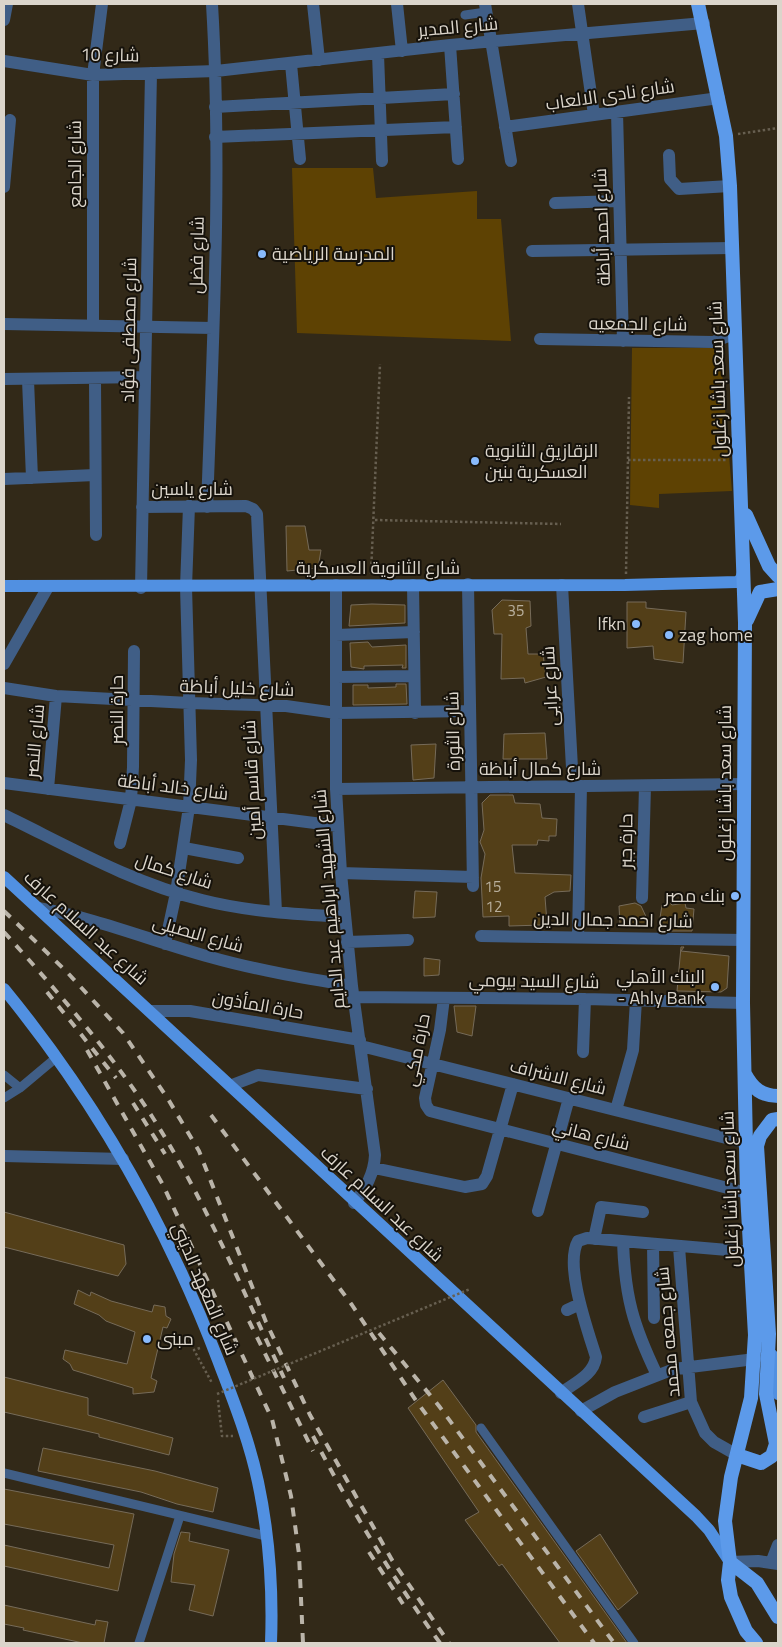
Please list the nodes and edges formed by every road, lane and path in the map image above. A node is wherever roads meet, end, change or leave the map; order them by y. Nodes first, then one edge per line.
1 (7, 4) edge
2 (102, 4) edge
3 (212, 4) edge
4 (313, 4) edge
5 (397, 4) edge
6 (578, 4) edge
7 (698, 4) edge
8 (485, 8) edge
9 (465, 15) dead end
10 (4, 20) edge
11 (704, 23) junction
12 (582, 32) junction
13 (490, 42) junction
14 (450, 45) junction
15 (402, 50) junction
16 (378, 54) junction
17 (318, 60) junction
18 (4, 61) edge
19 (291, 64) junction
20 (216, 71) junction
21 (151, 73) junction
22 (93, 75) junction
23 (454, 94) junction
24 (379, 98) junction
25 (719, 98) junction
26 (295, 102) junction
27 (216, 107) junction
28 (617, 112) junction
29 (594, 115) junction
30 (10, 120) dead end
31 (456, 127) junction
32 (505, 127) junction
33 (778, 128) edge
34 (380, 130) junction
35 (298, 133) junction
36 (726, 136) junction
37 (215, 137) junction
38 (669, 155) dead end
39 (300, 159) dead end
40 (458, 159) dead end
41 (382, 161) dead end
42 (511, 161) dead end
43 (730, 186) junction
44 (4, 187) edge
45 (618, 201) junction
46 (555, 203) dead end
47 (732, 248) junction
48 (620, 250) junction
49 (532, 251) dead end
50 (4, 324) edge
51 (93, 325) junction
52 (146, 327) junction
53 (213, 328) junction
54 (734, 334) junction
55 (540, 339) dead end
56 (623, 341) junction
57 (380, 364) dead end
58 (145, 377) junction
59 (4, 379) edge
60 (95, 379) junction
61 (28, 380) junction
62 (629, 397) dead end
63 (740, 459) junction
64 (628, 460) junction
65 (95, 475) junction
66 (32, 478) junction
67 (4, 479) edge
68 (742, 505) junction
69 (189, 506) junction
70 (142, 507) junction
71 (207, 507) junction
72 (374, 520) junction
73 (561, 524) dead end
74 (96, 535) dead end
75 (744, 570) junction
76 (468, 584) junction
77 (562, 584) junction
78 (777, 584) edge
79 (370, 585) junction
80 (413, 585) junction
81 (625, 585) junction
82 (4, 586) edge
83 (48, 586) junction
84 (261, 586) junction
85 (336, 586) junction
86 (186, 587) junction
87 (141, 588) junction
88 (745, 623) junction
89 (414, 632) junction
90 (336, 635) junction
91 (134, 651) dead end
92 (4, 664) edge
93 (414, 676) junction
94 (336, 677) junction
95 (4, 688) edge
96 (56, 696) junction
97 (135, 700) junction
98 (189, 703) junction
99 (266, 705) junction
100 (470, 711) junction
101 (414, 712) junction
102 (336, 713) junction
103 (4, 783) edge
104 (744, 784) junction
105 (577, 786) junction
106 (645, 786) junction
107 (471, 787) junction
108 (336, 788) junction
109 (48, 789) junction
110 (131, 800) junction
111 (189, 807) junction
112 (4, 816) edge
113 (272, 818) junction
114 (338, 826) junction
115 (120, 843) dead end
116 (184, 848) junction
117 (238, 858) dead end
118 (341, 873) junction
119 (4, 876) edge
120 (176, 893) junction
121 (642, 898) dead end
122 (38, 908) junction
123 (276, 912) junction
124 (345, 917) junction
125 (481, 936) dead end
126 (578, 938) junction
127 (408, 940) dead end
128 (744, 940) junction
129 (347, 942) junction
130 (165, 944) junction
131 (4, 988) edge
132 (352, 992) junction
133 (444, 998) junction
134 (585, 999) junction
135 (636, 1000) junction
136 (743, 1003) junction
137 (151, 1011) junction
138 (360, 1043) junction
139 (584, 1052) dead end
140 (57, 1057) junction
141 (432, 1063) junction
142 (745, 1074) junction
143 (4, 1075) edge
144 (514, 1084) junction
145 (232, 1085) junction
146 (20, 1088) junction
147 (367, 1089) junction
148 (770, 1095) edge
149 (4, 1098) edge
150 (569, 1098) junction
151 (428, 1109) joint
152 (616, 1110) junction
153 (775, 1119) edge
154 (502, 1131) junction
155 (556, 1144) junction
156 (746, 1144) junction
157 (4, 1156) edge
158 (123, 1159) junction
159 (374, 1168) junction
160 (747, 1193) junction
161 (354, 1203) junction
162 (588, 1204) dead end
163 (601, 1207) junction
164 (538, 1211) dead end
165 (643, 1212) dead end
166 (594, 1239) junction
167 (623, 1242) junction
168 (652, 1244) junction
169 (678, 1247) junction
170 (751, 1252) junction
171 (470, 1289) dead end
172 (580, 1304) junction
173 (567, 1310) dead end
174 (654, 1318) dead end
175 (769, 1334) junction
176 (194, 1350) dead end
177 (755, 1359) junction
178 (688, 1366) junction
179 (657, 1375) junction
180 (213, 1385) dead end
181 (561, 1393) junction
182 (778, 1394) edge
183 (691, 1402) junction
184 (581, 1411) junction
185 (644, 1417) dead end
186 (481, 1428) dead end
187 (222, 1436) dead end
188 (737, 1455) junction
189 (4, 1473) edge
190 (180, 1516) junction
191 (266, 1536) junction
192 (778, 1545) edge
193 (730, 1562) junction
194 (775, 1564) edge
195 (778, 1617) edge
196 (139, 1643) edge
197 (271, 1643) edge
198 (634, 1643) edge
199 (756, 1643) edge

1 - 10 street
2 - 22 street, شارع الجامع
3 - 20 street, شارع فضل
4 - 17 street
5 - 15 street
6 - 12 street
7 - 11 highway, شارع سعد باشا زغلول
8 - 9 lane
8 - 13 street
11 - 12 street, شارع المدير
11 - 25 highway, شارع سعد باشا زغلول
12 - 13 street, شارع المدير
12 - 29 street
13 - 14 street, شارع المدير
13 - 32 street
14 - 15 street, شارع المدير
14 - 23 street
15 - 16 street, شارع المدير
16 - 17 street, شارع المدير
16 - 24 street
17 - 19 street, شارع المدير
18 - 22 street, شارع 10
19 - 20 street, شارع المدير
19 - 26 street
20 - 21 street, شارع 10
20 - 27 street, شارع فضل
21 - 22 street, شارع 10
21 - 52 street, شارع مصطفى فؤاد
22 - 51 street, شارع الجامع
23 - 24 street
23 - 31 street
24 - 26 street
24 - 34 street
25 - 28 street, شارع نادى الالعاب
25 - 36 highway, شارع سعد باشا زغلول
26 - 27 street
26 - 35 street
27 - 37 street, شارع فضل
28 - 29 street, شارع نادى الالعاب
28 - 45 street, شارع احمد أباظة
29 - 32 street, شارع نادى الالعاب
30 - 44 street
31 - 34 street
31 - 40 street
32 - 42 street
33 - 36 path
34 - 35 street
34 - 41 street
35 - 37 street
35 - 39 street
36 - 43 highway, شارع سعد باشا زغلول
37 - 53 street, شارع فضل
38 - 43 street
43 - 47 highway, شارع سعد باشا زغلول
45 - 46 street
45 - 48 street, شارع احمد أباظة
47 - 48 street
47 - 54 highway, شارع سعد باشا زغلول
48 - 49 street
48 - 56 street, شارع احمد أباظة
50 - 51 street
51 - 52 street
52 - 53 street
52 - 58 street, شارع مصطفى فؤاد
53 - 71 street, شارع فضل
54 - 56 street, شارع الجمعيه
54 - 63 highway, شارع سعد باشا زغلول
55 - 56 street, شارع الجمعيه
57 - 72 path
58 - 60 street
58 - 70 street, شارع مصطفى فؤاد
59 - 61 street
60 - 61 street
60 - 65 street
61 - 66 street
62 - 64 path
63 - 64 path
63 - 68 highway, شارع سعد باشا زغلول
64 - 81 path
65 - 66 street
65 - 74 street
66 - 67 street
68 - 75 highway, شارع سعد باشا زغلول
68 - 78 highway
69 - 70 street, شارع ياسين
69 - 71 street, شارع ياسين
69 - 86 street
70 - 87 street, شارع مصطفى فؤاد
71 - 84 street, شارع ياسين
72 - 73 path
72 - 79 path
75 - 81 main road, شارع الثانوية العسكرية
75 - 88 highway, شارع سعد باشا زغلول
76 - 77 main road, شارع الثانوية العسكرية
76 - 80 main road, شارع الثانوية العسكرية
76 - 100 street, شارع الثورة
77 - 81 main road, شارع الثانوية العسكرية
77 - 105 street, شارع عرابى
78 - 88 highway
79 - 80 main road, شارع الثانوية العسكرية
79 - 85 main road, شارع الثانوية العسكرية
80 - 89 street
82 - 83 main road, شارع الثانوية العسكرية
83 - 87 main road, شارع الثانوية العسكرية
83 - 92 street
84 - 85 main road, شارع الثانوية العسكرية
84 - 86 main road, شارع الثانوية العسكرية
84 - 99 street, شارع قاسم أمين
85 - 90 street, شارع الشهيد ابراهيم عبد الدايم
86 - 87 main road, شارع الثانوية العسكرية
86 - 98 street
88 - 104 highway, شارع سعد باشا زغلول
89 - 90 street
89 - 93 street
90 - 94 street, شارع الشهيد ابراهيم عبد الدايم
91 - 97 street, حارة النصر
93 - 94 street
93 - 101 street
94 - 102 street, شارع الشهيد ابراهيم عبد الدايم
95 - 96 street, شارع خليل أباظة
96 - 97 street, شارع خليل أباظة
96 - 109 street, شارع النصر
97 - 98 street, شارع خليل أباظة
97 - 110 street, حارة النصر
98 - 99 street, شارع خليل أباظة
98 - 111 street
99 - 102 street, شارع خليل أباظة
99 - 113 street, شارع قاسم أمين
100 - 101 street, شارع خليل أباظة
100 - 107 street, شارع الثورة
101 - 102 street, شارع خليل أباظة
102 - 108 street, شارع الشهيد ابراهيم عبد الدايم
103 - 109 street, شارع خالد أباظة
104 - 106 street, شارع كمال أباظة
104 - 128 highway, شارع سعد باشا زغلول
105 - 106 street, شارع كمال أباظة
105 - 107 street, شارع كمال أباظة
105 - 126 street, شارع عرابى
106 - 121 street, حارة جبر
107 - 108 street, شارع كمال أباظة
107 - 118 street, شارع الثورة
108 - 114 street, شارع الشهيد ابراهيم عبد الدايم
109 - 110 street, شارع خالد أباظة
110 - 111 street, شارع خالد أباظة
110 - 115 street, حارة النصر
111 - 113 street, شارع خالد أباظة
111 - 116 street
112 - 120 street, شارع كمال
113 - 114 street, شارع خالد أباظة
113 - 123 street, شارع قاسم أمين
114 - 118 street, شارع الشهيد ابراهيم عبد الدايم
116 - 117 street
116 - 120 street
118 - 124 street, شارع الشهيد ابراهيم عبد الدايم
119 - 122 main road, شارع عبد السلام عارف
120 - 123 street, شارع كمال
120 - 130 street
122 - 130 street, شارع البصيلى
122 - 137 main road, شارع عبد السلام عارف
123 - 124 street, شارع كمال
124 - 129 street, شارع الشهيد ابراهيم عبد الدايم
125 - 126 street, شارع احمد جمال الدين
126 - 128 street, شارع احمد جمال الدين
127 - 129 street
128 - 136 highway, شارع سعد باشا زغلول
129 - 132 street, شارع الشهيد ابراهيم عبد الدايم
130 - 132 street, شارع البصيلى
131 - 140 main road, شارع المعهد الديني
132 - 133 street, شارع السيد بيومي
132 - 138 street, شارع الشهيد ابراهيم عبد الدايم
133 - 134 street, شارع السيد بيومي
133 - 141 street, حارة مكي
134 - 135 street, شارع السيد بيومي
134 - 139 street
135 - 136 street, شارع السيد بيومي
135 - 152 street
136 - 142 highway, شارع سعد باشا زغلول
137 - 138 street, حارة المأذون
137 - 145 main road, شارع عبد السلام عارف
138 - 141 street, شارع الاشراف
138 - 147 street, شارع الشهيد ابراهيم عبد الدايم
140 - 146 lane
140 - 158 main road, شارع المعهد الديني
141 - 144 street, شارع الاشراف
141 - 151 street, حارة مكي
142 - 148 highway
142 - 156 highway, شارع سعد باشا زغلول
143 - 146 lane
144 - 150 street, شارع الاشراف
144 - 154 street
145 - 147 street
145 - 161 main road, شارع عبد السلام عارف
146 - 149 lane
147 - 159 street, شارع الشهيد ابراهيم عبد الدايم
148 - 153 highway
150 - 152 street, شارع الاشراف
150 - 155 street
151 - 154 street, شارع هاني
152 - 156 street, شارع الاشراف
153 - 175 highway, شارع سعد باشا زغلول
154 - 155 street, شارع هاني
154 - 159 street
155 - 160 street, شارع هاني
155 - 164 street
156 - 160 highway, شارع سعد باشا زغلول
157 - 158 street
158 - 191 main road, شارع المعهد الديني
159 - 161 street, شارع الشهيد ابراهيم عبد الدايم
160 - 170 highway, شارع سعد باشا زغلول
161 - 181 main road, شارع عبد السلام عارف
162 - 163 street
163 - 165 street
163 - 166 street
166 - 167 street
166 - 172 street
167 - 168 street
167 - 179 street
168 - 169 street
168 - 174 street
169 - 170 street
169 - 178 street, شارع جمعه محمد
170 - 177 highway, شارع سعد باشا زغلول
171 - 187 path, bridge
172 - 173 street
172 - 181 street
175 - 182 main road
175 - 188 highway, شارع سعد باشا زغلول
176 - 180 path
177 - 178 street
177 - 188 highway, شارع سعد باشا زغلول
178 - 179 street
178 - 183 street, شارع جمعه محمد
179 - 184 street
181 - 184 main road, شارع عبد السلام عارف
183 - 185 street
183 - 188 street, شارع جمعه محمد
184 - 193 main road, شارع عبد السلام عارف
186 - 198 lane
188 - 193 highway, شارع سعد باشا زغلول
189 - 190 lane
190 - 191 lane
190 - 196 lane
191 - 197 main road, شارع المعهد الديني
192 - 194 street
193 - 194 street
193 - 195 highway
193 - 199 highway, شارع سعد باشا زغلول

